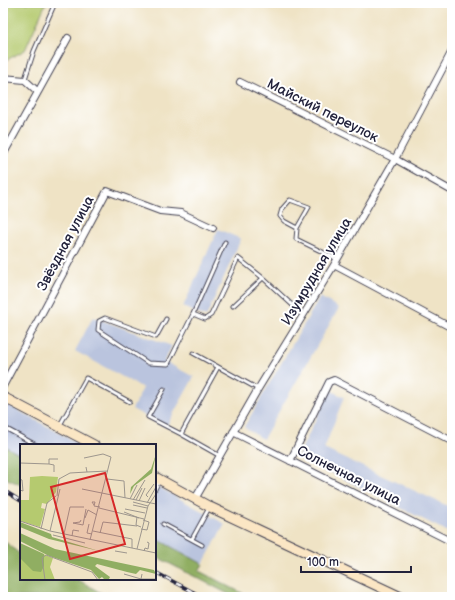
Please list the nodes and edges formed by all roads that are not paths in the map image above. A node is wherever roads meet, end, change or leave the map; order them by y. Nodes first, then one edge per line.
1 (55, 3) edge
2 (68, 38) dead end
3 (452, 51) edge
4 (3, 78) edge
5 (25, 80) junction
6 (240, 82) dead end
7 (38, 92) junction
8 (3, 155) edge
9 (395, 159) junction
10 (452, 191) edge
11 (214, 228) dead end
12 (297, 228) junction
13 (225, 242) dead end
14 (336, 262) junction
15 (263, 278) junction
16 (233, 306) dead end
17 (193, 314) junction
18 (304, 316) junction
19 (166, 319) dead end
20 (452, 328) edge
21 (193, 353) dead end
22 (218, 367) junction
23 (3, 386) edge
24 (164, 389) dead end
25 (258, 389) junction
26 (3, 397) edge
27 (130, 402) dead end
28 (3, 427) edge
29 (59, 427) junction
30 (233, 432) junction
31 (181, 434) junction
32 (452, 441) edge
33 (34, 444) edge
34 (92, 444) edge
35 (220, 456) junction
36 (290, 461) junction
37 (158, 478) edge
38 (195, 499) junction
39 (210, 507) junction
40 (164, 524) dead end
41 (192, 540) junction
42 (452, 542) edge
43 (202, 545) dead end
44 (401, 597) edge

1 - 5 lane
2 - 7 street
3 - 9 street, Изумрудная улица
4 - 5 street
5 - 7 street
6 - 9 street, Майский переулок
7 - 8 street
9 - 10 street, Майский переулок
9 - 14 street, Изумрудная улица
11 - 23 street, Звёздная улица
12 - 12 lane
12 - 14 lane
13 - 17 lane
14 - 18 street, Изумрудная улица
14 - 20 street
15 - 16 lane
15 - 17 lane
15 - 18 lane
17 - 19 lane
18 - 25 street, Изумрудная улица
21 - 22 lane
22 - 25 lane
22 - 31 lane
24 - 31 lane
25 - 30 street, Изумрудная улица
26 - 29 street
27 - 29 lane
28 - 33 lane
29 - 34 street
30 - 35 street, Изумрудная улица
30 - 36 street, Солнечная улица
31 - 35 lane
32 - 36 street
35 - 38 street, Изумрудная улица
36 - 42 street, Солнечная улица
37 - 38 street
38 - 39 street
39 - 41 lane
39 - 44 street
40 - 41 lane
41 - 43 lane

